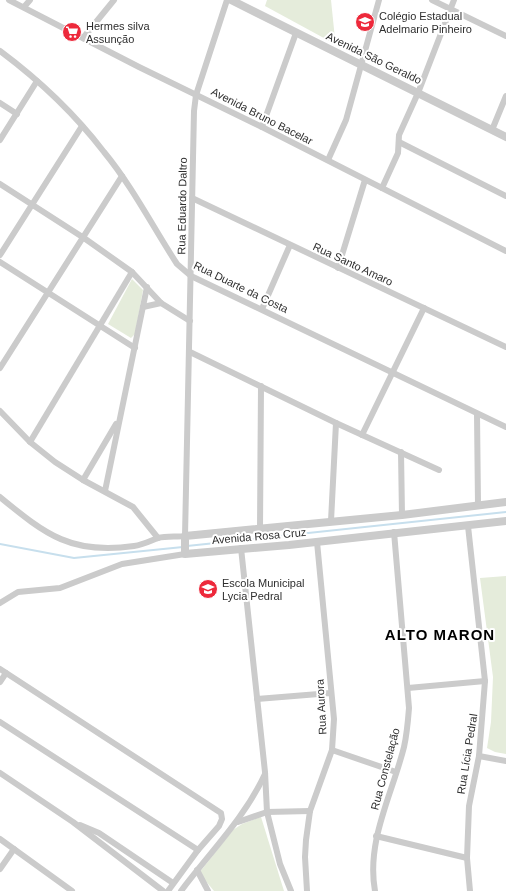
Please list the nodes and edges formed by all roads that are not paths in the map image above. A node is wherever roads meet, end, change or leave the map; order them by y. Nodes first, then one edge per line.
1 (9, 0) edge
2 (30, 0) edge
3 (114, 0) edge
4 (227, 0) edge
5 (231, 0) edge
6 (379, 0) edge
7 (432, 0) edge
8 (454, 0) edge
9 (24, 7) junction
10 (450, 9) junction
11 (296, 32) junction
12 (506, 36) edge
13 (83, 38) junction
14 (0, 51) edge
15 (361, 63) junction
16 (37, 81) junction
17 (418, 92) junction
18 (196, 95) junction
19 (506, 96) edge
20 (0, 103) edge
21 (17, 114) junction
22 (82, 126) junction
23 (262, 127) junction
24 (492, 130) junction
25 (506, 137) edge
26 (0, 140) edge
27 (399, 142) junction
28 (328, 160) junction
29 (122, 176) junction
30 (365, 180) junction
31 (0, 184) edge
32 (382, 188) junction
33 (506, 196) edge
34 (192, 198) junction
35 (32, 206) junction
36 (84, 238) junction
37 (290, 245) junction
38 (506, 251) edge
39 (0, 255) edge
40 (0, 262) edge
41 (338, 268) junction
42 (132, 272) junction
43 (191, 276) junction
44 (147, 287) junction
45 (48, 293) junction
46 (161, 303) junction
47 (143, 307) junction
48 (424, 308) junction
49 (262, 309) junction
50 (190, 321) junction
51 (99, 326) junction
52 (506, 347) edge
53 (134, 348) junction
54 (190, 352) junction
55 (0, 368) edge
56 (393, 372) junction
57 (261, 386) junction
58 (0, 410) edge
59 (477, 414) junction
60 (119, 419) junction
61 (336, 423) junction
62 (506, 428) edge
63 (362, 435) junction
64 (30, 442) junction
65 (401, 452) junction
66 (439, 470) dead end
67 (83, 480) junction
68 (105, 491) junction
69 (0, 498) edge
70 (506, 502) edge
71 (478, 505) junction
72 (402, 515) junction
73 (331, 521) junction
74 (506, 521) edge
75 (468, 526) junction
76 (260, 529) junction
77 (394, 532) junction
78 (158, 538) junction
79 (185, 539) junction
80 (317, 542) junction
81 (241, 548) junction
82 (185, 552) junction
83 (0, 603) edge
84 (0, 669) edge
85 (6, 673) junction
86 (485, 681) junction
87 (0, 682) edge
88 (408, 688) junction
89 (331, 693) junction
90 (258, 699) junction
91 (0, 722) edge
92 (332, 750) junction
93 (479, 756) junction
94 (506, 761) edge
95 (265, 772) junction
96 (396, 772) junction
97 (0, 773) edge
98 (310, 811) junction
99 (267, 812) junction
100 (73, 822) junction
101 (237, 822) junction
102 (376, 836) junction
103 (0, 839) edge
104 (14, 849) junction
105 (198, 850) junction
106 (467, 858) junction
107 (0, 869) edge
108 (197, 870) junction
109 (173, 882) junction
110 (72, 891) edge
111 (163, 891) edge
112 (168, 891) edge
113 (181, 891) edge
114 (208, 891) edge
115 (291, 891) edge
116 (307, 891) edge
117 (375, 891) edge
118 (470, 891) edge

1 - 9 street, Avenida Bruno Bacelar
2 - 9 street
3 - 13 street
4 - 18 street, Rua Eduardo Daltro
5 - 11 street, Avenida São Geraldo
6 - 15 street
7 - 10 street
8 - 10 street
9 - 13 street, Avenida Bruno Bacelar
10 - 12 street
10 - 17 street
11 - 15 street, Avenida São Geraldo
11 - 23 street
13 - 18 street, Avenida Bruno Bacelar
14 - 16 street, Rua Duarte da Costa
15 - 17 street, Avenida São Geraldo
15 - 28 street
16 - 21 street
16 - 22 street, Rua Duarte da Costa
17 - 24 street, Avenida São Geraldo
17 - 27 street
18 - 23 street, Avenida Bruno Bacelar
18 - 34 street, Rua Eduardo Daltro
19 - 24 street
20 - 21 street
21 - 26 street
22 - 29 street, Rua Duarte da Costa
22 - 35 street
23 - 28 street, Avenida Bruno Bacelar
24 - 25 street, Avenida São Geraldo
27 - 32 street
27 - 33 street
28 - 30 street, Avenida Bruno Bacelar
29 - 36 street
29 - 43 street, Rua Duarte da Costa
30 - 32 street, Avenida Bruno Bacelar
30 - 41 street
31 - 35 street
32 - 38 street, Avenida Bruno Bacelar
34 - 37 street, Rua Santo Amaro
34 - 43 street, Rua Eduardo Daltro
35 - 36 street
35 - 39 street
36 - 42 street
36 - 45 street
37 - 41 street, Rua Santo Amaro
37 - 49 street
40 - 45 street
41 - 48 street, Rua Santo Amaro
42 - 44 street
42 - 51 street
43 - 49 street, Rua Duarte da Costa
43 - 50 street, Rua Eduardo Daltro
44 - 46 street
44 - 47 street
45 - 51 street
45 - 55 street
46 - 47 street
46 - 50 street
47 - 53 street
48 - 52 street, Rua Santo Amaro
48 - 56 street
49 - 56 street, Rua Duarte da Costa
50 - 54 street, Rua Eduardo Daltro
51 - 53 street
51 - 64 street
53 - 60 street
54 - 57 street
54 - 79 street, Rua Eduardo Daltro
56 - 59 street, Rua Duarte da Costa
56 - 63 street
57 - 61 street
57 - 76 street
58 - 64 street
59 - 62 street, Rua Duarte da Costa
59 - 71 street
60 - 67 street
60 - 68 street
61 - 63 street
61 - 73 street
63 - 65 street
64 - 67 street
65 - 66 street
65 - 72 street
67 - 68 street
68 - 78 street
69 - 78 street, Avenida Rosa Cruz
70 - 71 street, Avenida Rosa Cruz
71 - 72 street, Avenida Rosa Cruz
72 - 73 street, Avenida Rosa Cruz
73 - 76 street, Avenida Rosa Cruz
74 - 75 street, Avenida Rosa Cruz
75 - 77 street, Avenida Rosa Cruz
75 - 86 street, Rua Lícia Pedral
76 - 79 street, Avenida Rosa Cruz
77 - 80 street, Avenida Rosa Cruz
77 - 88 street, Rua Constelação
78 - 79 street, Avenida Rosa Cruz
79 - 82 street
80 - 81 street, Avenida Rosa Cruz
80 - 89 street, Rua Aurora
81 - 82 street, Avenida Rosa Cruz
81 - 90 street
82 - 83 street, Avenida Rosa Cruz
84 - 85 street
85 - 87 street
85 - 105 street
86 - 88 street
86 - 93 street, Rua Lícia Pedral
88 - 96 street, Rua Constelação
89 - 90 street
89 - 92 street, Rua Aurora
90 - 95 street
91 - 105 street
92 - 96 street
92 - 98 street, Rua Aurora
93 - 94 street
93 - 106 street, Rua Lícia Pedral
95 - 99 street
95 - 101 street
96 - 102 street, Rua Constelação
97 - 100 street
98 - 99 street
98 - 116 street, Rua Aurora
99 - 101 street
99 - 115 street
100 - 109 street
100 - 111 street
101 - 108 street
102 - 106 street
102 - 117 street, Rua Constelação
103 - 104 street
104 - 107 street
104 - 110 street
105 - 109 street
106 - 118 street, Rua Lícia Pedral
108 - 113 street
108 - 114 street
109 - 112 street

